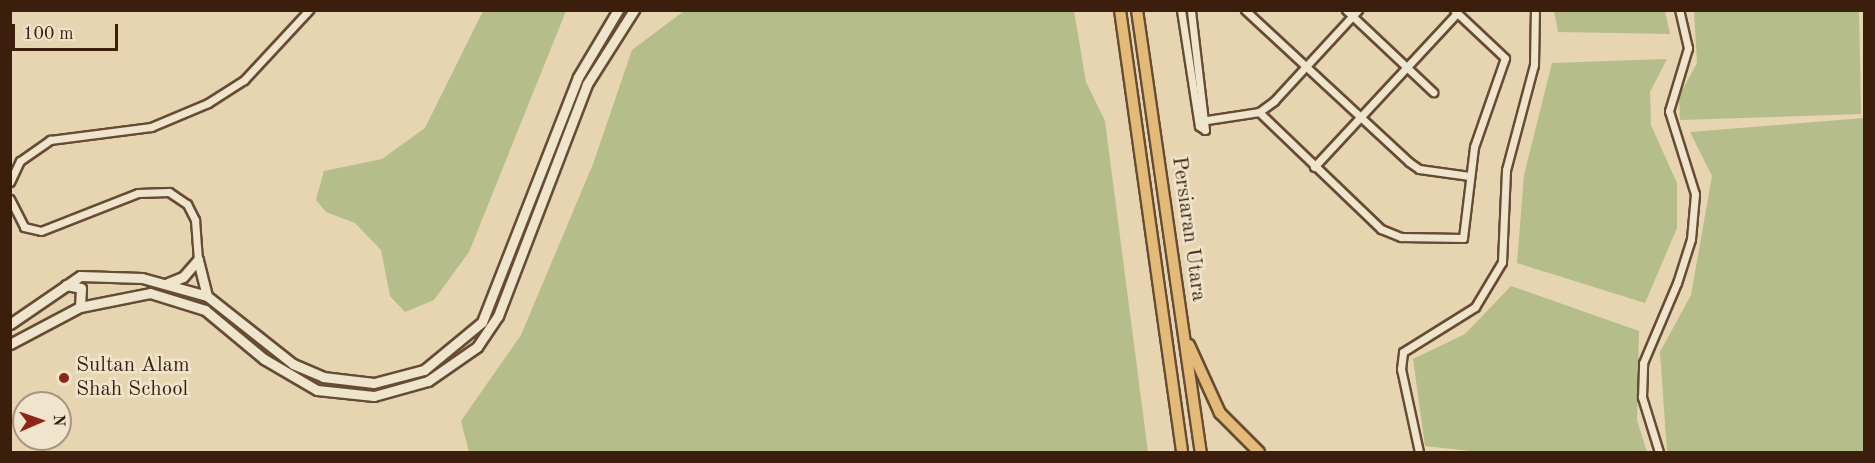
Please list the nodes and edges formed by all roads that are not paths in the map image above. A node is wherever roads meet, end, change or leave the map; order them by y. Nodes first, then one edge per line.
1 (309, 10) edge
2 (618, 10) edge
3 (634, 10) edge
4 (1120, 10) edge
5 (1137, 10) edge
6 (1181, 10) edge
7 (1191, 10) edge
8 (1245, 10) edge
9 (1346, 10) edge
10 (1535, 10) edge
11 (1679, 10) edge
12 (1455, 12) edge
13 (1355, 14) edge
14 (1305, 65) junction
15 (1407, 68) junction
16 (1433, 92) dead end
17 (1259, 112) junction
18 (1359, 118) junction
19 (1207, 120) junction
20 (1314, 167) junction
21 (1470, 176) junction
22 (10, 182) edge
23 (10, 199) edge
24 (198, 260) junction
25 (166, 284) junction
26 (65, 285) junction
27 (207, 296) junction
28 (80, 307) junction
29 (10, 324) edge
30 (1182, 325) junction
31 (10, 344) edge
32 (1182, 453) edge
33 (1201, 453) edge
34 (1259, 453) edge
35 (1419, 453) edge
36 (1659, 453) edge

1 - 22 street
2 - 27 street
3 - 28 street
4 - 32 main road, Persiaran Utara
5 - 30 main road, Persiaran Utara
6 - 19 street
7 - 19 street
8 - 14 street
9 - 13 street
10 - 35 street
11 - 36 street
12 - 15 street
12 - 21 street
13 - 14 street
13 - 15 street
14 - 17 street
14 - 18 street
15 - 16 street
15 - 18 street
17 - 19 street
17 - 20 street
18 - 20 street
18 - 21 street
20 - 21 street
23 - 24 street
24 - 25 street
24 - 27 street
25 - 26 street
25 - 27 street
26 - 28 street
26 - 29 street
28 - 31 street
30 - 33 main road, Persiaran Utara
30 - 34 main road

